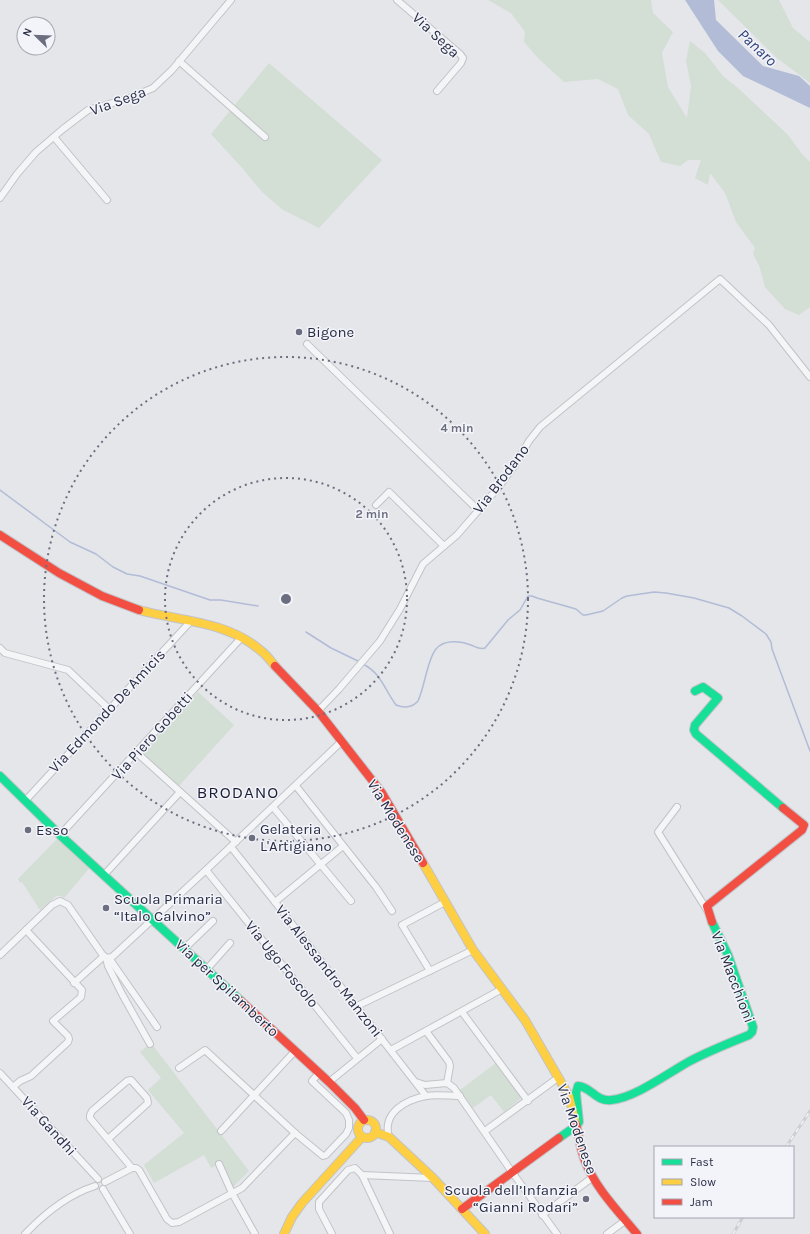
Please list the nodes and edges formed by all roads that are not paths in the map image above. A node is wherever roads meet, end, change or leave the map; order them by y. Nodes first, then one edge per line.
1 (232, 0) edge
2 (397, 0) edge
3 (179, 61) junction
4 (437, 91) dead end
5 (54, 137) junction
6 (265, 137) dead end
7 (0, 198) edge
8 (107, 200) dead end
9 (307, 344) dead end
10 (810, 377) edge
11 (376, 505) dead end
12 (478, 510) junction
13 (0, 535) edge
14 (444, 546) junction
15 (190, 622) junction
16 (242, 637) junction
17 (0, 648) edge
18 (695, 691) dead end
19 (109, 709) junction
20 (318, 711) junction
21 (341, 742) junction
22 (137, 753) junction
23 (0, 776) edge
24 (296, 786) junction
25 (180, 792) junction
26 (25, 801) junction
27 (273, 807) junction
28 (677, 807) dead end
29 (60, 835) junction
30 (233, 844) junction
31 (343, 846) junction
32 (320, 865) junction
33 (206, 870) junction
34 (104, 875) junction
35 (351, 901) dead end
36 (276, 902) junction
37 (445, 902) junction
38 (392, 911) dead end
39 (708, 912) junction
40 (152, 920) junction
41 (213, 921) dead end
42 (26, 930) junction
43 (230, 943) dead end
44 (184, 949) junction
45 (473, 950) junction
46 (0, 955) edge
47 (106, 957) junction
48 (207, 969) junction
49 (430, 971) junction
50 (74, 983) junction
51 (502, 990) junction
52 (357, 1006) junction
53 (462, 1012) junction
54 (157, 1027) dead end
55 (426, 1031) junction
56 (382, 1039) junction
57 (150, 1044) dead end
58 (391, 1050) junction
59 (295, 1051) junction
60 (357, 1058) junction
61 (179, 1068) dead end
62 (0, 1073) edge
63 (319, 1074) junction
64 (559, 1077) junction
65 (329, 1082) junction
66 (416, 1082) junction
67 (447, 1083) junction
68 (13, 1087) junction
69 (255, 1096) junction
70 (426, 1096) junction
71 (460, 1096) junction
72 (528, 1101) junction
73 (364, 1120) junction
74 (576, 1126) junction
75 (221, 1130) dead end
76 (485, 1131) junction
77 (376, 1132) junction
78 (295, 1133) junction
79 (362, 1137) junction
80 (390, 1137) junction
81 (108, 1139) junction
82 (219, 1164) dead end
83 (132, 1168) junction
84 (512, 1172) junction
85 (362, 1175) junction
86 (593, 1177) junction
87 (433, 1178) junction
88 (98, 1179) junction
89 (105, 1182) junction
90 (95, 1186) junction
91 (103, 1189) junction
92 (232, 1193) junction
93 (462, 1209) junction
94 (542, 1215) junction
95 (626, 1220) junction
96 (25, 1234) edge
97 (130, 1234) edge
98 (255, 1234) edge
99 (284, 1234) edge
100 (332, 1234) edge
101 (390, 1234) edge
102 (485, 1234) edge
103 (557, 1234) edge
104 (607, 1234) edge
105 (637, 1234) edge

1 - 3 street, Via Sega
2 - 4 street, Via Sega
3 - 5 street, Via Sega
3 - 6 street
5 - 7 street, Via Sega
5 - 8 street
9 - 12 street
10 - 12 street, Via Brodano
11 - 14 street
12 - 14 street, Via Brodano
13 - 15 street, Via Modenese
14 - 20 street, Via Brodano
15 - 16 street, Via Modenese
15 - 19 street, Via Edmondo De Amicis
16 - 20 street, Via Modenese
16 - 22 street, Via Piero Gobetti
17 - 19 street
18 - 39 street, Via Macchioni
19 - 26 street, Via Edmondo De Amicis
20 - 21 street, Via Modenese
21 - 24 street
21 - 37 street, Via Modenese
22 - 25 street, Via Alessandro Manzoni
22 - 29 street, Via Piero Gobetti
23 - 26 street, Via per Spilamberto
24 - 27 street
24 - 31 street
25 - 30 street, Via Alessandro Manzoni
25 - 34 street
26 - 29 street, Via per Spilamberto
27 - 30 street
27 - 32 street
28 - 39 street
29 - 34 street, Via per Spilamberto
30 - 33 street
30 - 36 street, Via Alessandro Manzoni
31 - 32 street
31 - 38 street
32 - 35 street
32 - 36 street
33 - 40 street
33 - 60 street, Via Ugo Foscolo
34 - 40 street, Via per Spilamberto
36 - 52 street, Via Alessandro Manzoni
37 - 45 street, Via Modenese
37 - 49 street
39 - 74 street, Via Macchioni
40 - 44 street, Via per Spilamberto
40 - 47 street
41 - 44 street
42 - 46 street
42 - 47 street
42 - 50 street
43 - 48 street
44 - 48 street, Via per Spilamberto
45 - 49 street
45 - 51 street, Via Modenese
47 - 50 street
47 - 54 street
47 - 57 street
48 - 59 street, Via per Spilamberto
49 - 52 street
50 - 68 street
51 - 53 street
51 - 64 street, Via Modenese
52 - 56 street, Via Alessandro Manzoni
53 - 55 street
53 - 72 street
55 - 58 street
55 - 67 street
56 - 58 street, Via Alessandro Manzoni
56 - 60 street
58 - 66 street, Via Alessandro Manzoni
59 - 63 street, Via per Spilamberto
59 - 69 street
60 - 65 street
61 - 69 street
62 - 68 street, Via Gandhi
63 - 65 street, Via per Spilamberto
63 - 78 street
64 - 72 street
64 - 74 street, Via Modenese
65 - 73 street, Via per Spilamberto
66 - 67 street
66 - 70 street, Via Alessandro Manzoni
67 - 71 street
68 - 88 street, Via Gandhi
69 - 75 street
69 - 78 street
70 - 71 street
70 - 80 street
71 - 76 street
72 - 76 street
73 - 77 street, Via per Spilamberto
73 - 79 street
74 - 84 street
74 - 86 street, Via Modenese
76 - 84 street
77 - 79 street
77 - 80 street, Via per Spilamberto
78 - 92 street
79 - 99 street
80 - 87 street, Via per Spilamberto
81 - 81 street
81 - 83 street
82 - 92 street
83 - 89 street
83 - 92 street
84 - 93 street
84 - 94 street
85 - 87 street
85 - 100 street
85 - 101 street
86 - 94 street
86 - 95 street, Via Modenese
87 - 93 street, Via per Spilamberto
88 - 89 street
88 - 90 street
89 - 91 street
90 - 91 street
90 - 96 street
91 - 97 street
92 - 98 street
93 - 102 street, Via per Spilamberto
94 - 103 street
95 - 104 street
95 - 105 street, Via Modenese

